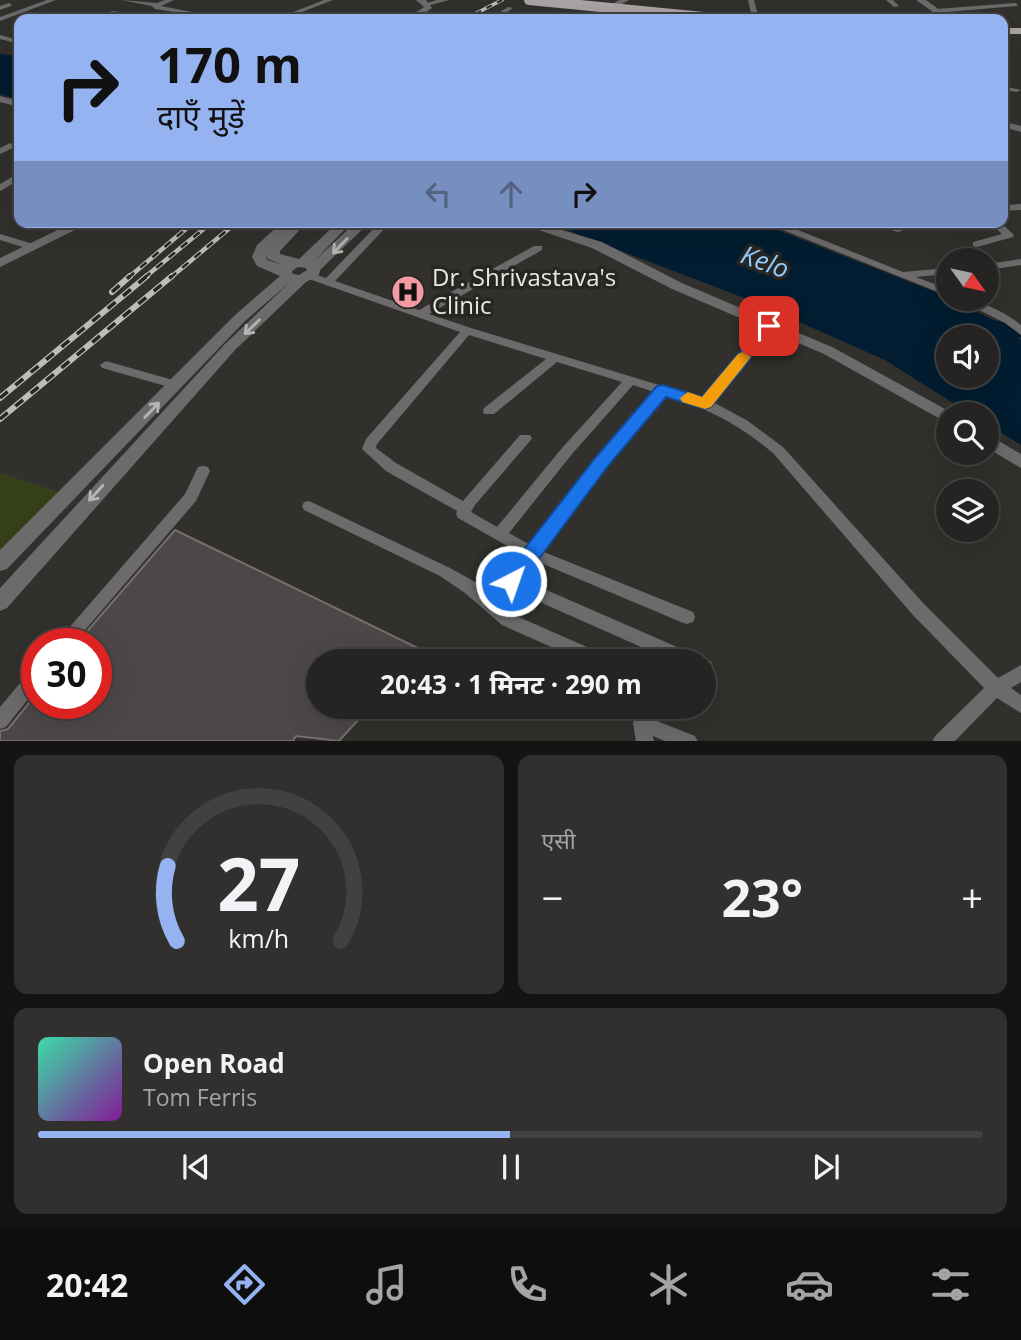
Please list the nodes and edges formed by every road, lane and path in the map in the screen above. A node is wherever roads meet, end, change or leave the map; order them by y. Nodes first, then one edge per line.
1 (53, 0) edge
2 (124, 0) edge
3 (171, 0) edge
4 (330, 0) edge
5 (446, 0) edge
6 (529, 0) edge
7 (625, 0) edge
8 (889, 0) edge
9 (920, 0) edge
10 (1001, 0) edge
11 (423, 2) edge
12 (9, 5) dead end
13 (156, 6) junction
14 (896, 6) dead end
15 (1018, 6) edge
16 (0, 8) edge
17 (510, 8) dead end
18 (610, 8) junction
19 (936, 11) junction
20 (112, 13) dead end
21 (117, 14) edge
22 (143, 14) edge
23 (200, 14) edge
24 (292, 14) edge
25 (418, 14) edge
26 (500, 14) edge
27 (600, 14) edge
28 (657, 14) edge
29 (672, 14) edge
30 (689, 14) edge
31 (940, 14) edge
32 (1021, 15) edge
33 (0, 19) edge
34 (1008, 89) edge
35 (1017, 90) dead end
36 (9, 146) dead end
37 (0, 151) edge
38 (73, 228) edge
39 (284, 228) edge
40 (295, 228) edge
41 (340, 228) edge
42 (356, 228) edge
43 (380, 228) edge
44 (542, 228) edge
45 (784, 228) edge
46 (1001, 228) edge
47 (0, 237) edge
48 (44, 243) junction
49 (977, 244) dead end
50 (30, 246) junction
51 (538, 248) dead end
52 (1021, 261) edge
53 (0, 262) edge
54 (999, 265) edge
55 (299, 271) junction
56 (0, 272) edge
57 (936, 272) edge
58 (905, 274) junction
59 (327, 283) junction
60 (936, 288) edge
61 (989, 312) edge
62 (420, 314) junction
63 (1009, 321) joint
64 (769, 326) junction
65 (467, 331) junction
66 (1021, 331) edge
67 (554, 358) junction
68 (106, 365) dead end
69 (630, 381) junction
70 (176, 385) junction
71 (663, 390) junction
72 (705, 403) junction
73 (936, 409) edge
74 (489, 411) dead end
75 (525, 438) dead end
76 (999, 448) edge
77 (1021, 462) edge
78 (203, 471) dead end
79 (309, 506) dead end
80 (465, 509) junction
81 (499, 535) junction
82 (534, 554) junction
83 (0, 563) edge
84 (0, 602) edge
85 (687, 617) dead end
86 (77, 628) edge
87 (574, 649) edge
88 (666, 649) edge
89 (1021, 673) edge
90 (996, 688) junction
91 (21, 695) edge
92 (1021, 705) edge
93 (645, 719) edge
94 (652, 719) edge
95 (0, 721) edge
96 (645, 741) edge
97 (688, 741) edge
98 (941, 741) edge

1 - 33 street
2 - 13 street
3 - 13 street
4 - 24 street
5 - 11 street
6 - 29 main road, bridge
7 - 18 street
8 - 14 street
9 - 19 street
10 - 15 street
11 - 25 street
12 - 16 street
13 - 22 street
13 - 23 street
15 - 19 street
15 - 32 street
17 - 26 street
18 - 27 street
18 - 28 street
18 - 30 street
19 - 31 street
20 - 21 street
34 - 35 street
36 - 37 street
38 - 48 street
39 - 55 street
40 - 55 street
41 - 55 street
42 -> 55 street
43 - 59 street
44 - 64 street
45 - 58 street
46 - 49 street
47 - 50 street
48 - 50 street
48 - 56 street
50 - 53 street
51 - 62 street
52 - 54 street
55 - 59 street
55 - 70 street
55 -> 84 street
57 - 58 street
58 - 60 street
59 - 62 street
61 - 63 street
62 - 65 street
63 - 66 street
64 - 72 street
64 - 73 street
65 - 67 street
65 - 80 street
67 - 69 street
67 - 74 street
68 - 70 street
69 - 71 street
69 - 81 street
83 -> 70 street
71 - 72 street
71 - 82 street
72 - 90 street
75 - 80 street
76 - 77 street
78 - 86 street
79 - 87 street
80 - 81 street
81 - 82 street
82 - 85 street
82 - 88 street
89 - 90 street
90 - 92 street
90 - 98 street
91 - 95 street
93 - 96 street
94 - 97 street

